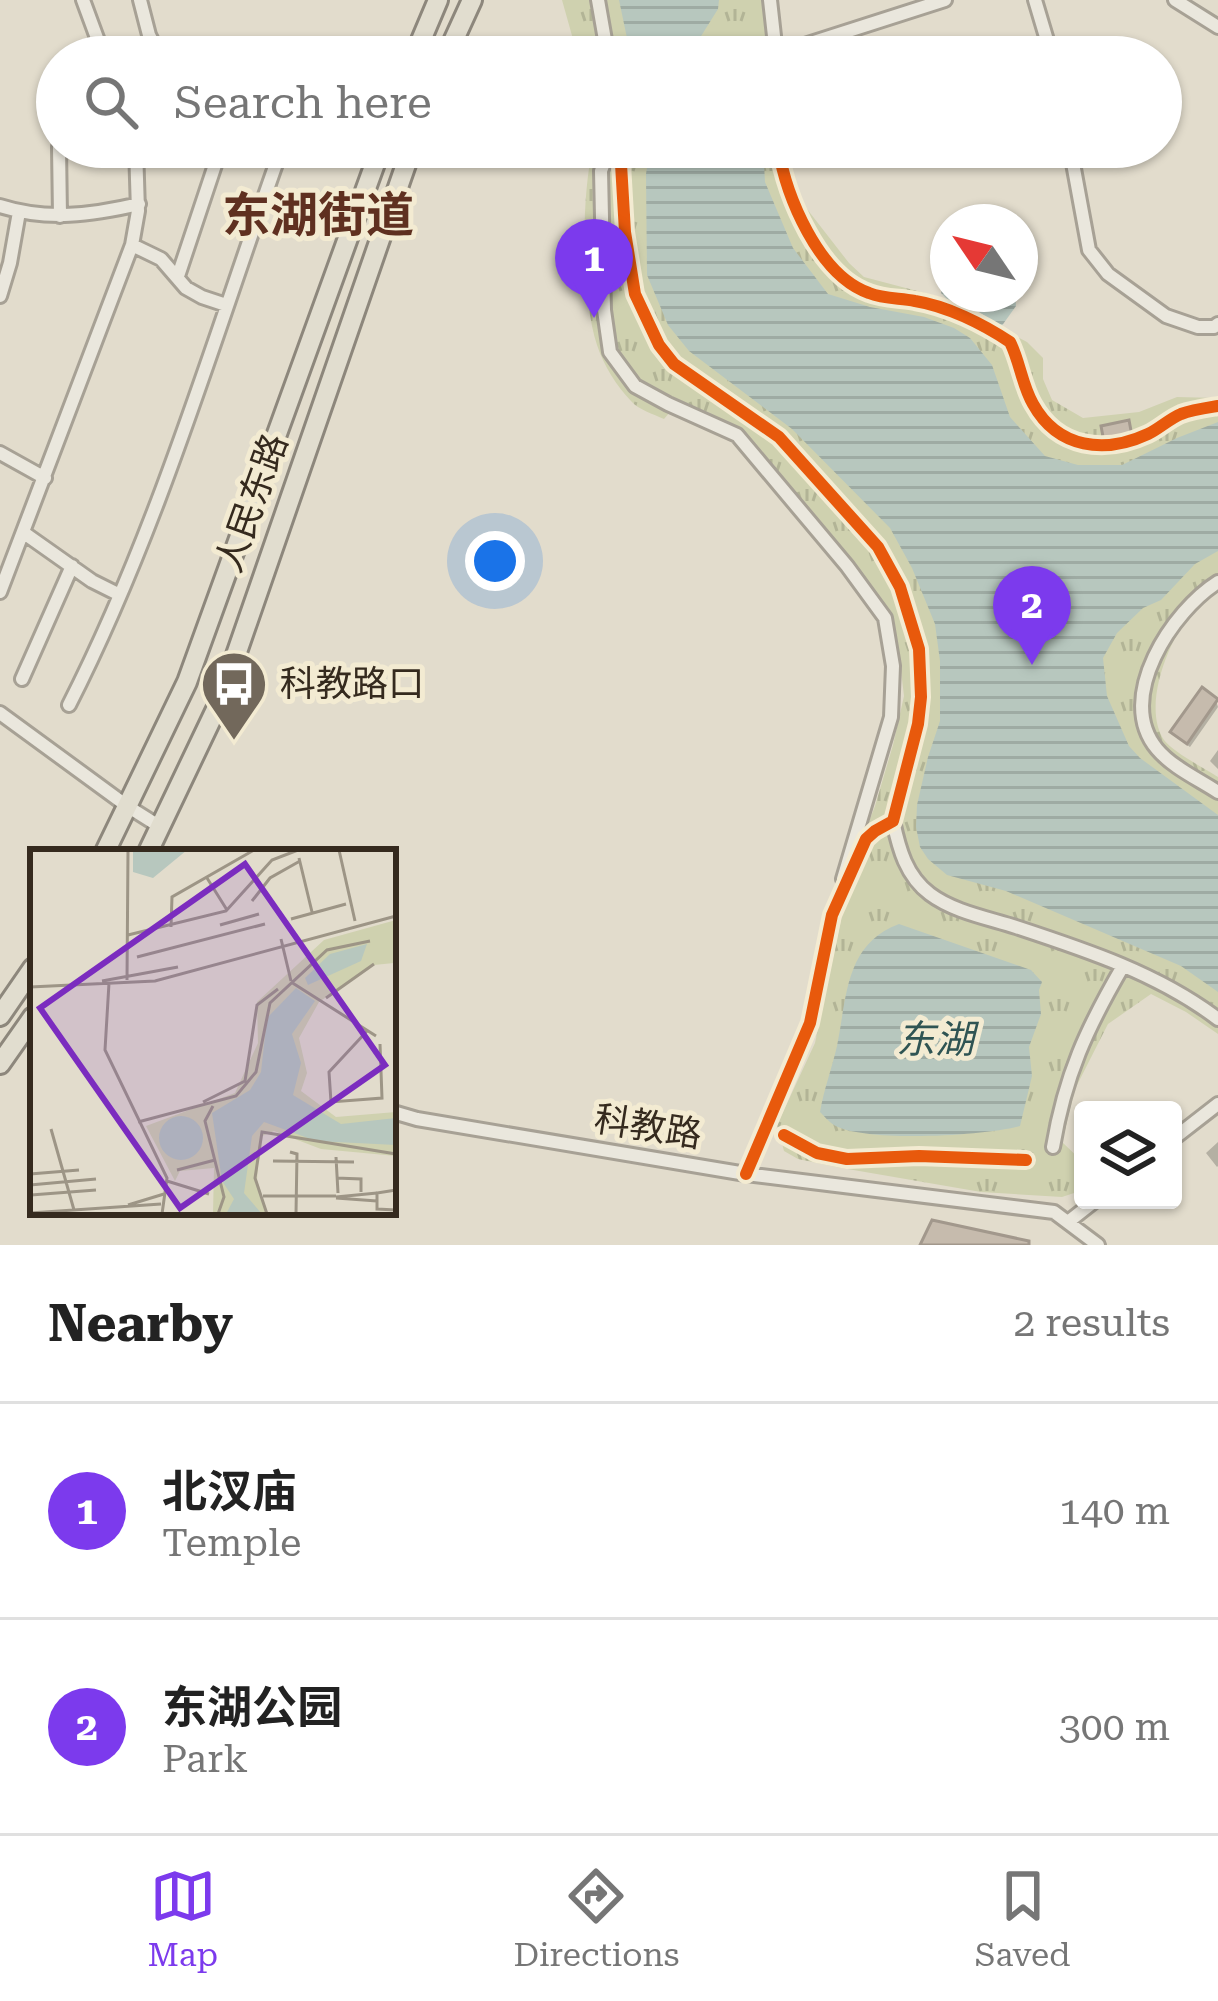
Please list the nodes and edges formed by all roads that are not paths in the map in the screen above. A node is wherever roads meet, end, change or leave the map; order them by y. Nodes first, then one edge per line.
1 (83, 0) edge
2 (140, 0) edge
3 (438, 0) edge
4 (472, 0) edge
5 (598, 0) edge
6 (770, 0) edge
7 (945, 0) edge
8 (1035, 0) edge
9 (1175, 0) edge
10 (1218, 27) edge
11 (96, 36) edge
12 (150, 36) edge
13 (423, 36) edge
14 (456, 36) edge
15 (604, 36) edge
16 (771, 36) edge
17 (831, 36) edge
18 (1046, 36) edge
19 (59, 168) edge
20 (137, 168) edge
21 (214, 168) edge
22 (275, 168) edge
23 (373, 168) edge
24 (405, 168) edge
25 (602, 168) edge
26 (621, 168) edge
27 (1074, 168) edge
28 (139, 204) junction
29 (0, 206) edge
30 (19, 212) junction
31 (60, 216) junction
32 (132, 244) junction
33 (178, 276) junction
34 (0, 296) edge
35 (226, 305) junction
36 (1218, 325) edge
37 (0, 452) edge
38 (45, 478) junction
39 (24, 533) junction
40 (72, 566) junction
41 (1218, 583) edge
42 (0, 592) edge
43 (120, 595) junction
44 (22, 679) dead end
45 (69, 705) dead end
46 (0, 713) edge
47 (1218, 792) edge
48 (127, 806) junction
49 (893, 821) junction
50 (162, 828) junction
51 (106, 849) edge
52 (150, 849) edge
53 (832, 915) junction
54 (1123, 966) junction
55 (30, 972) edge
56 (0, 1016) edge
57 (1218, 1019) edge
58 (30, 1021) edge
59 (0, 1064) edge
60 (1218, 1104) edge
61 (396, 1113) edge
62 (1182, 1132) edge
63 (1052, 1147) dead end
64 (746, 1174) junction
65 (1085, 1209) edge
66 (1068, 1222) junction
67 (1098, 1245) edge

1 - 11 street
2 - 12 street
3 - 13 main road
4 - 14 main road
5 - 15 street
6 - 16 street
7 - 17 street
8 - 18 street
9 - 10 street
19 - 31 street
20 - 28 street
21 - 33 street
22 - 35 street
23 - 48 main road, 人民东路
24 - 50 main road, 人民东路
25 - 53 street
26 - 49 street
27 - 36 street
28 - 31 street
28 - 32 street
29 - 30 street
30 - 31 street
30 - 34 street
32 - 33 street
32 - 38 street
33 - 35 street
35 - 43 street
37 - 38 street
38 - 39 street
39 - 40 street
39 - 42 street
40 - 43 street
40 - 44 street
41 - 47 street
43 - 45 street
46 - 48 street
48 - 50 street
48 - 51 main road, 人民东路
49 - 53 street
49 - 54 street
50 - 52 main road, 人民东路
53 - 64 street
54 - 57 street
54 - 63 street
55 - 56 main road
58 - 59 main road
60 - 62 street
61 - 64 street, 科教路
64 - 66 street, 科教路
65 - 66 street
66 - 67 street, 科教路

